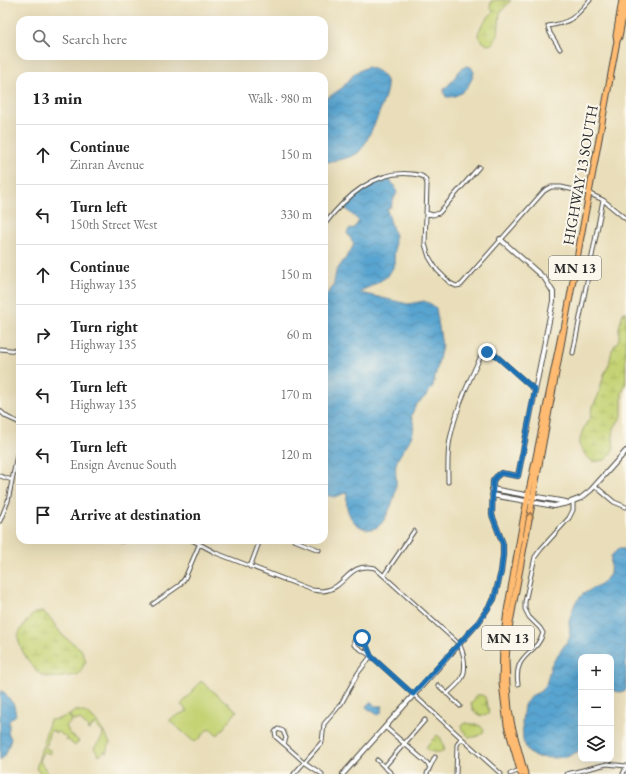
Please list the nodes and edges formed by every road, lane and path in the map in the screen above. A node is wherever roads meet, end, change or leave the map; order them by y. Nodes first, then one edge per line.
1 (590, 0) edge
2 (622, 0) edge
3 (626, 2) edge
4 (617, 41) junction
5 (560, 49) dead end
6 (479, 167) dead end
7 (588, 193) junction
8 (603, 200) junction
9 (426, 213) junction
10 (626, 219) edge
11 (328, 220) edge
12 (500, 239) junction
13 (0, 349) edge
14 (16, 351) edge
15 (573, 353) dead end
16 (535, 390) junction
17 (0, 411) edge
18 (16, 421) edge
19 (626, 451) edge
20 (16, 460) edge
21 (0, 476) edge
22 (12, 480) junction
23 (448, 482) dead end
24 (595, 486) junction
25 (492, 489) junction
26 (492, 495) junction
27 (531, 496) junction
28 (573, 501) junction
29 (530, 502) junction
30 (568, 503) junction
31 (626, 507) edge
32 (0, 521) edge
33 (414, 531) dead end
34 (258, 544) edge
35 (304, 544) edge
36 (199, 545) joint
37 (319, 550) dead end
38 (250, 566) junction
39 (384, 575) junction
40 (153, 604) dead end
41 (459, 644) junction
42 (371, 656) junction
43 (518, 684) dead end
44 (438, 685) dead end
45 (413, 694) junction
46 (447, 694) junction
47 (460, 706) dead end
48 (425, 720) dead end
49 (385, 727) junction
50 (461, 738) junction
51 (405, 743) junction
52 (284, 744) junction
53 (435, 757) dead end
54 (377, 760) dead end
55 (304, 762) junction
56 (384, 767) junction
57 (430, 767) junction
58 (626, 767) edge
59 (520, 772) edge
60 (294, 774) edge
61 (322, 774) edge
62 (344, 774) edge
63 (392, 774) edge
64 (427, 774) edge
65 (456, 774) edge
66 (501, 774) edge
67 (510, 774) edge
68 (525, 774) edge
69 (567, 774) edge
70 (623, 774) edge

1 - 5 street
2 - 4 main road, HIGHWAY 13 SOUTH / MN 13
3 - 4 main road, HIGHWAY 13 SOUTH / MN 13
4 - 7 main road, HIGHWAY 13 SOUTH / MN 13
6 - 9 street
7 - 8 street
7 - 12 street
7 - 27 main road, HIGHWAY 13 SOUTH / MN 13
8 - 10 street
8 - 15 street
9 - 11 street
9 - 12 street
12 - 16 street
13 - 14 street
16 - 23 street
16 - 25 street
17 - 18 street
19 - 24 street
20 - 22 street
21 - 22 street
22 - 32 street
24 - 28 street
24 - 31 street
25 - 26 street
25 - 27 street
26 - 29 street
26 - 41 street
27 - 29 main road, HIGHWAY 13 SOUTH / MN 13
27 - 30 street
28 - 30 street
28 - 43 street
29 - 30 street
29 - 59 main road, HIGHWAY 13 SOUTH / MN 13
68 -> 29 main road, HIGHWAY 13 SOUTH / MN 13
33 - 39 street
34 - 38 street
35 - 37 street
36 - 38 street
36 - 40 street
38 - 39 street
39 - 41 street
41 - 45 street
41 - 46 street
42 - 42 street
42 - 45 street
42 - 55 street
44 - 46 street
45 - 49 street
45 - 50 street
46 - 47 street
48 - 51 street
49 - 51 street
49 - 62 street
50 - 65 street
50 - 66 street
51 - 56 street
51 - 57 street
52 - 52 street
52 - 55 street
53 - 57 street
54 - 56 street
55 - 60 street
55 - 61 street
56 - 63 street
57 - 64 street
58 - 69 street
58 - 70 street
59 - 67 street

